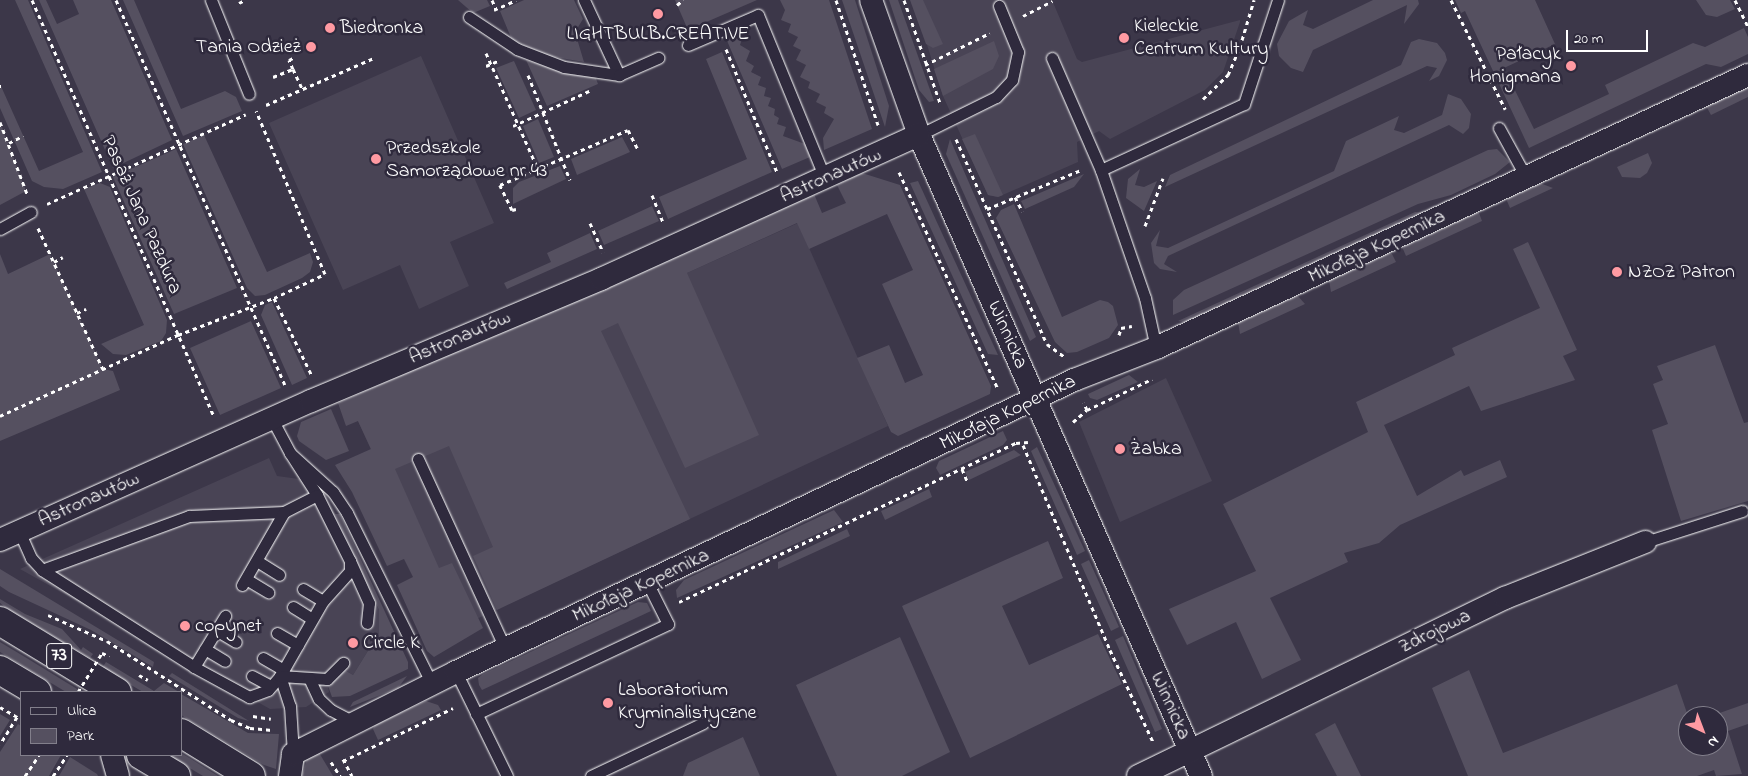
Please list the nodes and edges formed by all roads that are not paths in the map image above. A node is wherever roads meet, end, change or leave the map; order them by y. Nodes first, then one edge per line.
1 (210, 0) edge
2 (584, 0) edge
3 (871, 0) edge
4 (1278, 0) edge
5 (999, 6) dead end
6 (469, 17) road end
7 (688, 45) dead end
8 (658, 58) dead end
9 (1052, 58) dead end
10 (619, 75) junction
11 (1748, 76) edge
12 (249, 94) dead end
13 (1499, 128) dead end
14 (919, 135) junction
15 (1100, 166) junction
16 (826, 178) junction
17 (1527, 178) junction
18 (30, 212) road end
19 (0, 228) edge
20 (1156, 348) junction
21 (1036, 400) junction
22 (272, 419) junction
23 (290, 454) junction
24 (418, 459) dead end
25 (317, 494) junction
26 (1742, 511) dead end
27 (284, 512) junction
28 (9, 536) edge
29 (1645, 542) joint
30 (257, 561) junction
31 (350, 561) junction
32 (42, 570) junction
33 (279, 575) dead end
34 (647, 582) junction
35 (303, 589) dead end
36 (268, 592) dead end
37 (322, 601) junction
38 (292, 607) dead end
39 (225, 616) dead end
40 (312, 619) junction
41 (0, 621) edge
42 (367, 623) dead end
43 (216, 630) junction
44 (277, 633) dead end
45 (236, 642) dead end
46 (298, 646) junction
47 (205, 649) junction
48 (506, 650) junction
49 (263, 658) dead end
50 (225, 661) dead end
51 (343, 662) dead end
52 (194, 667) junction
53 (0, 670) edge
54 (456, 672) junction
55 (282, 673) junction
56 (252, 676) dead end
57 (309, 678) junction
58 (432, 684) junction
59 (270, 686) junction
60 (35, 691) edge
61 (115, 691) edge
62 (476, 714) junction
63 (354, 722) junction
64 (703, 723) dead end
65 (182, 734) edge
66 (1190, 752) junction
67 (112, 756) edge
68 (143, 756) edge
69 (292, 765) edge
70 (118, 776) edge
71 (176, 776) edge
72 (251, 776) edge
73 (507, 776) edge
74 (591, 776) edge
75 (1138, 776) edge
76 (1201, 776) edge

1 - 12 lane
2 - 10 lane
3 - 14 street, Winnicka
4 - 15 lane
5 - 14 lane
6 - 10 lane
7 - 16 lane
8 - 10 lane
9 - 15 lane
11 - 17 street, Mikołaja Kopernika
13 - 17 lane
14 - 16 street, Astronautów
14 - 21 street, Winnicka
15 - 20 lane
16 - 22 street, Astronautów
17 - 20 street, Mikołaja Kopernika
18 - 19 lane
20 - 21 street, Mikołaja Kopernika
21 - 34 street, Mikołaja Kopernika
21 - 66 street, Winnicka
22 - 23 lane
22 - 28 street, Astronautów
23 - 25 lane
23 - 58 lane
24 - 48 lane
25 - 27 lane
25 - 31 lane
26 - 29 lane, Zdrojowa
27 - 30 lane
27 - 32 lane
28 - 32 lane
29 - 66 street, Zdrojowa
30 - 33 lane
30 - 36 lane
31 - 37 lane
31 - 42 lane
32 - 52 lane
34 - 48 street, Mikołaja Kopernika
34 - 62 lane
35 - 37 lane
37 - 40 lane
38 - 40 lane
39 - 43 lane
40 - 46 lane
41 - 61 main road, 73
43 - 45 lane
43 - 47 lane
44 - 46 lane
46 - 55 lane
47 - 50 lane
47 - 52 lane
48 - 54 street, Mikołaja Kopernika
49 - 55 lane
51 - 57 lane
52 - 59 lane
53 - 60 main road, 73
54 - 58 street, Mikołaja Kopernika
54 - 62 lane
55 - 57 lane
55 - 59 lane
55 - 69 lane
56 - 59 lane
57 - 63 lane
58 - 63 street, Mikołaja Kopernika
62 - 73 lane
63 - 69 street, Mikołaja Kopernika
64 - 74 lane
65 - 72 main road
66 - 75 street, Zdrojowa
66 - 76 street, Winnicka
67 - 70 street
68 - 71 main road

